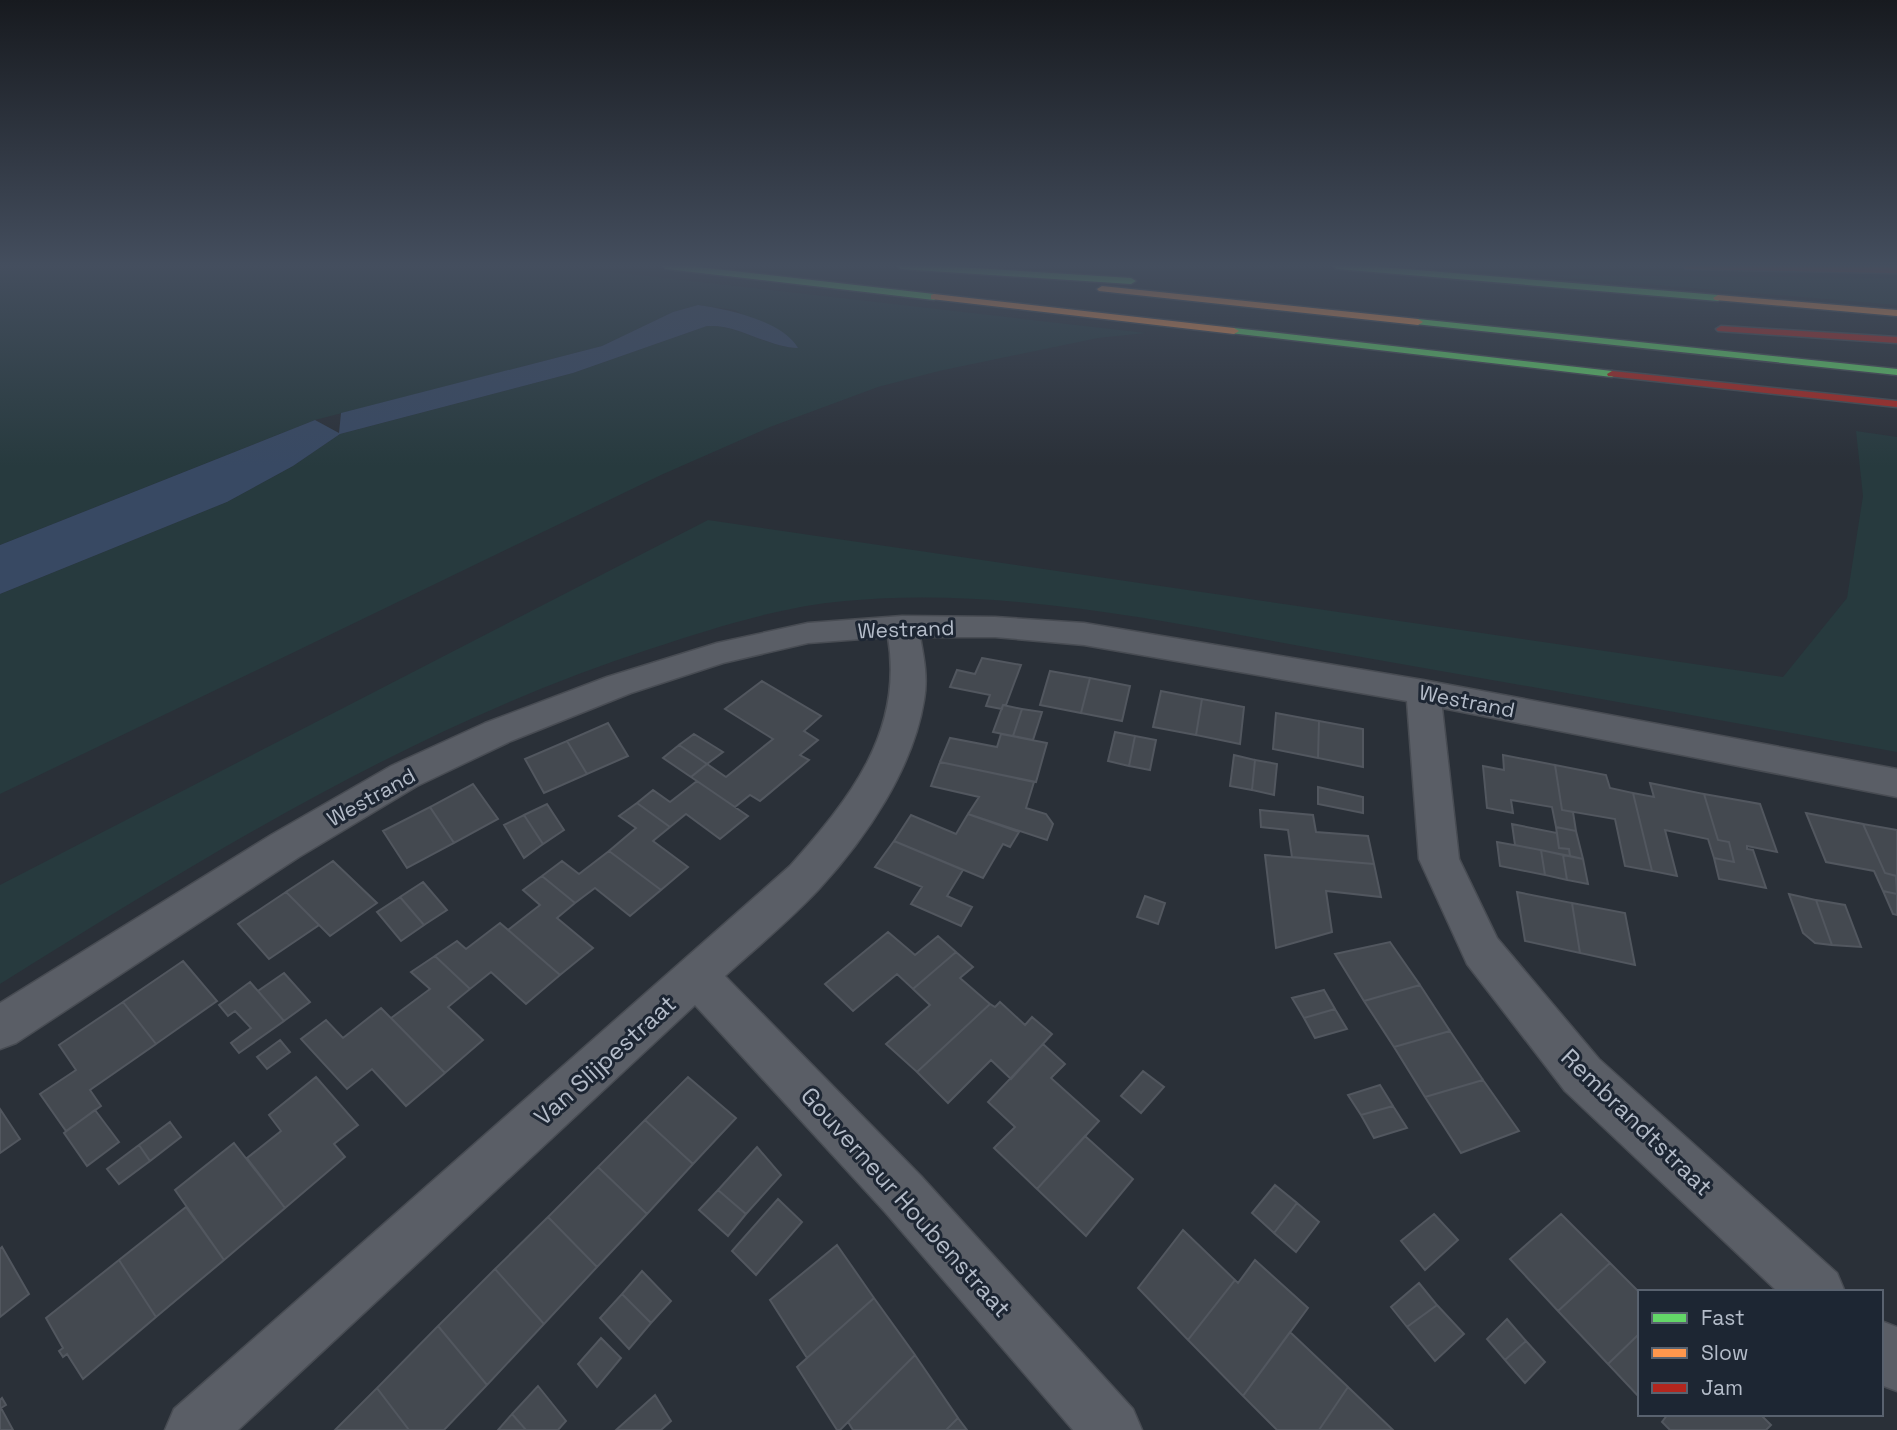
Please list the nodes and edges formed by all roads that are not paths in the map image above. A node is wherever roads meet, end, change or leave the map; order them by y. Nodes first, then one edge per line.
1 (1248, 333) edge
2 (1525, 333) edge
3 (1784, 333) edge
4 (1897, 340) edge
5 (1897, 372) edge
6 (1897, 404) edge
7 (902, 626) junction
8 (1423, 692) junction
9 (1897, 783) edge
10 (697, 977) junction
11 (0, 1028) edge
12 (1816, 1290) edge
13 (1883, 1351) edge
14 (1897, 1363) edge
15 (195, 1430) edge
16 (1112, 1430) edge

1 - 6 highway
2 - 5 highway
3 - 4 highway
7 - 8 street, Westrand
7 - 10 street, Van Slijpestraat
7 - 11 street, Westrand
8 - 9 street, Westrand
8 - 12 street, Rembrandtstraat
10 - 15 street, Van Slijpestraat
10 - 16 street, Gouverneur Houbenstraat
13 - 14 street

